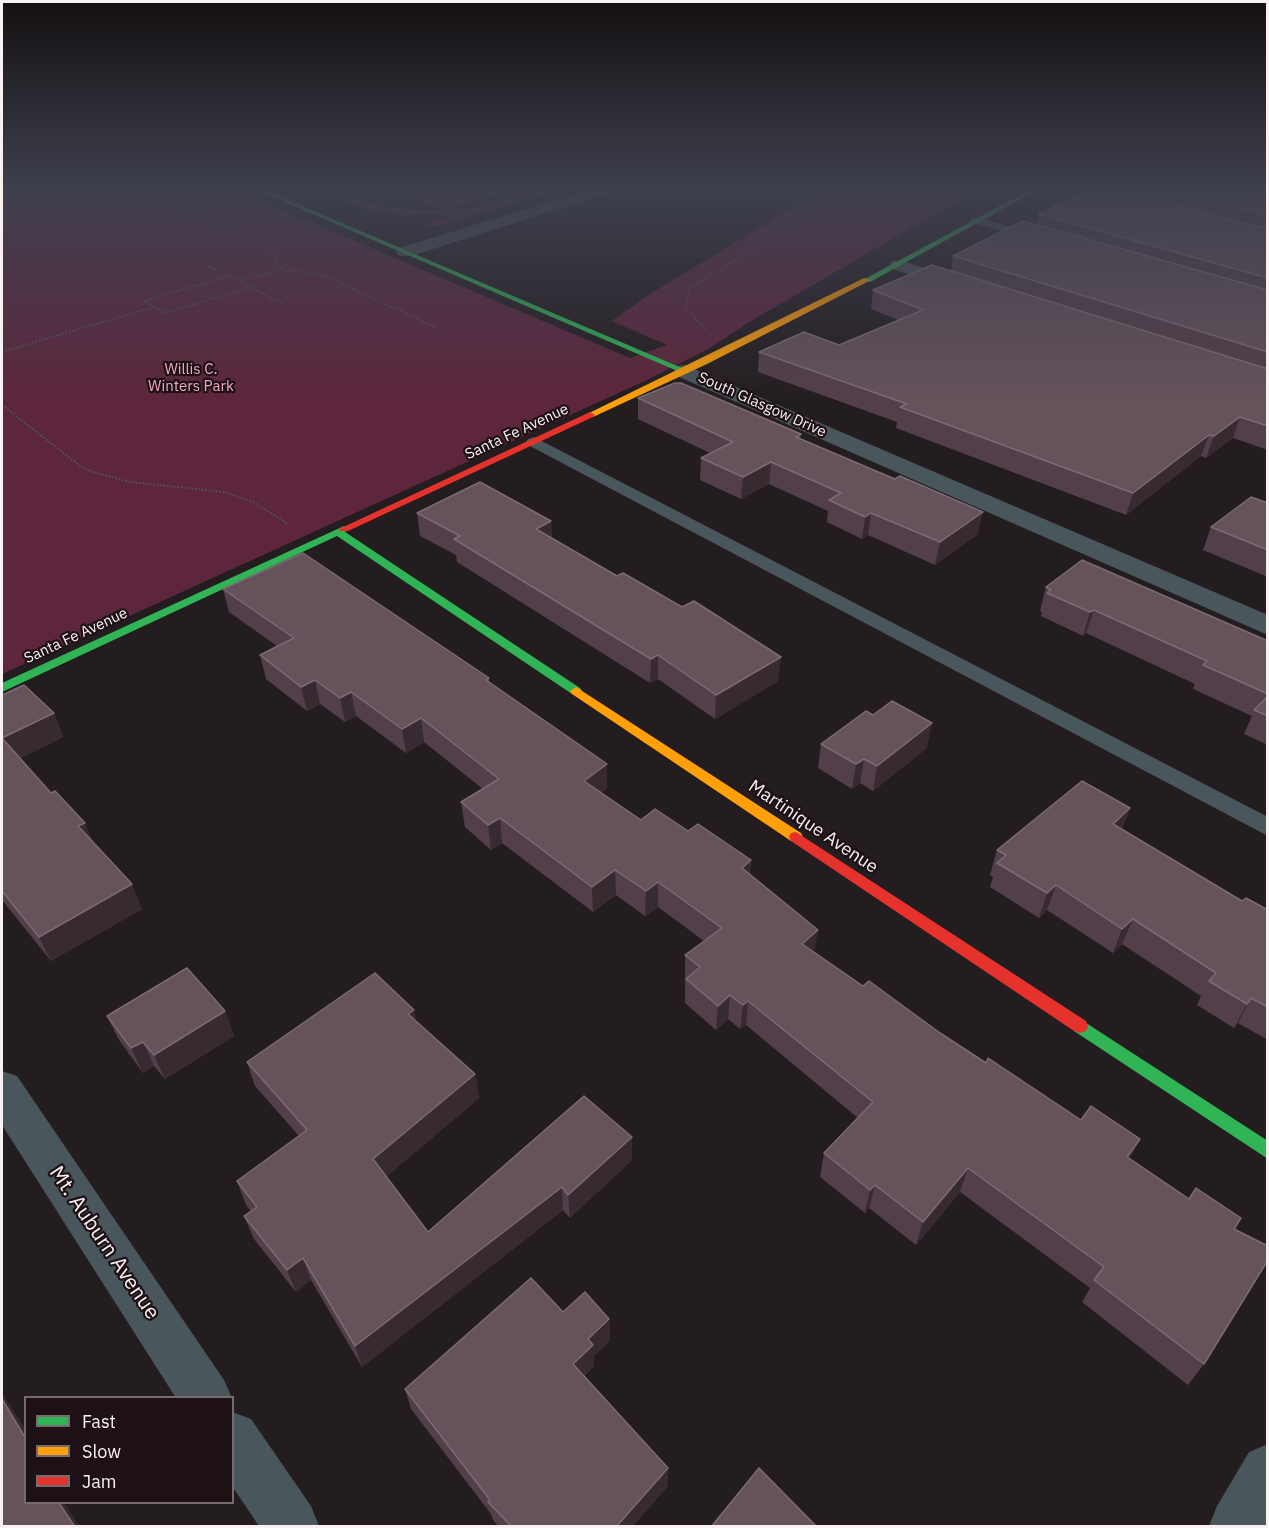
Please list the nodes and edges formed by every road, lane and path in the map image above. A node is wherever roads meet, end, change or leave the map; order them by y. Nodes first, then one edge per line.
1 (275, 259) edge
2 (422, 259) edge
3 (736, 259) edge
4 (906, 259) edge
5 (898, 264) junction
6 (208, 266) dead end
7 (282, 269) junction
8 (228, 276) junction
9 (240, 281) junction
10 (251, 287) junction
11 (976, 290) edge
12 (283, 304) dead end
13 (154, 306) junction
14 (440, 329) dead end
15 (707, 331) dead end
16 (2, 352) edge
17 (685, 371) junction
18 (2, 405) edge
19 (534, 442) junction
20 (287, 523) dead end
21 (339, 533) junction
22 (1268, 626) edge
23 (2, 688) edge
24 (1268, 828) edge
25 (2, 1089) edge
26 (1268, 1151) edge
27 (205, 1396) edge
28 (234, 1441) edge
29 (1268, 1470) edge
30 (291, 1527) edge
31 (1237, 1527) edge

1 - 7 path
2 - 17 street, South Glasgow Drive
3 - 15 path
4 - 5 street, Santa Fe Avenue
5 - 11 street
5 - 17 street, Santa Fe Avenue
6 - 8 path
7 - 9 path
7 - 14 path
8 - 9 path
8 - 13 path
9 - 10 path
10 - 12 path
10 - 13 path
13 - 16 path
17 - 19 street, Santa Fe Avenue
17 - 22 street, South Glasgow Drive
18 - 20 path
19 - 21 street, Santa Fe Avenue
19 - 24 lane
21 - 23 street, Santa Fe Avenue
21 - 26 street, Martinique Avenue
25 - 27 street, Mt. Auburn Avenue
28 - 30 street
29 - 31 street

